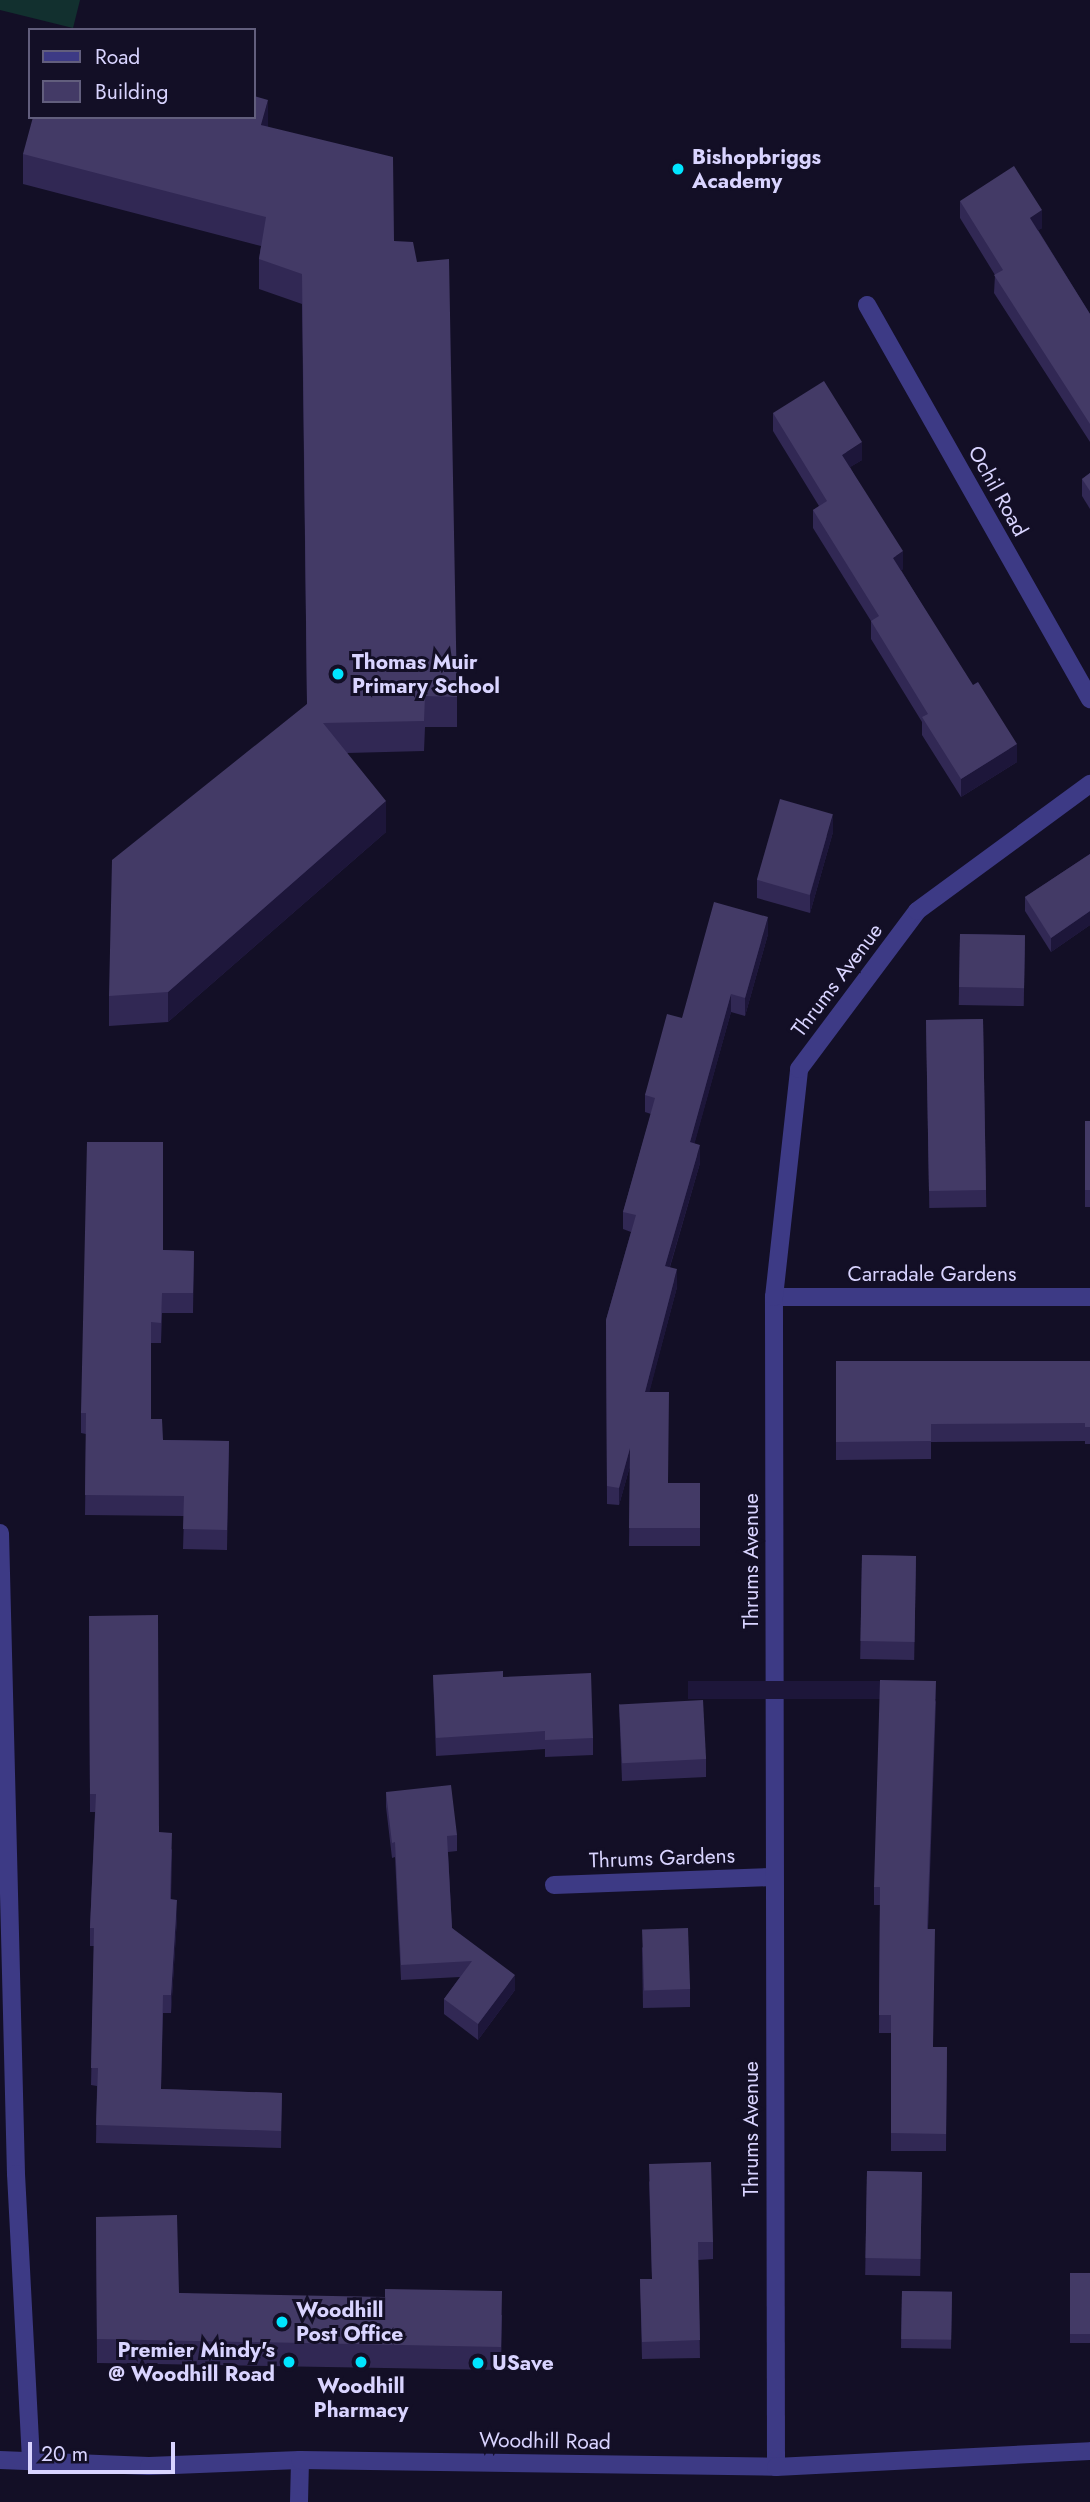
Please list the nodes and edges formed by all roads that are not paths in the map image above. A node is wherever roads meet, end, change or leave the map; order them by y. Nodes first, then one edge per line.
1 (867, 305) dead end
2 (1090, 699) edge
3 (1090, 784) edge
4 (775, 1297) junction
5 (1090, 1297) edge
6 (0, 1533) edge
7 (772, 1877) junction
8 (554, 1885) dead end
9 (5, 1915) edge
10 (1090, 2451) edge
11 (31, 2459) junction
12 (0, 2460) edge
13 (300, 2460) junction
14 (776, 2467) junction
15 (299, 2502) edge

1 - 2 street, Ochil Road
3 - 4 street, Thrums Avenue
4 - 5 street, Carradale Gardens
4 - 7 street, Thrums Avenue
6 - 9 street
7 - 8 street, Thrums Gardens
7 - 14 street, Thrums Avenue
9 - 11 street
10 - 14 street, Woodhill Road
11 - 12 street, Woodhill Road
11 - 13 street, Woodhill Road
13 - 14 street, Woodhill Road
13 - 15 street

